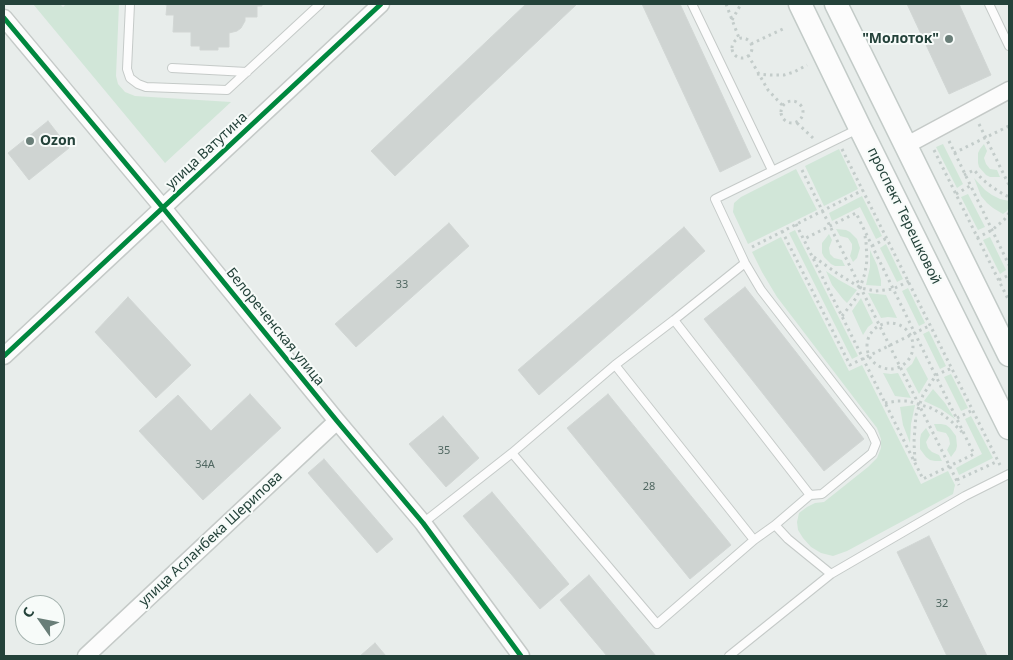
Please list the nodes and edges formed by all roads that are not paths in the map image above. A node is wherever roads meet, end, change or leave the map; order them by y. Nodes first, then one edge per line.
1 (130, 4) edge
2 (320, 4) edge
3 (381, 4) edge
4 (692, 4) edge
5 (800, 4) edge
6 (836, 4) edge
7 (989, 4) edge
8 (4, 18) edge
9 (1009, 46) edge
10 (172, 68) dead end
11 (247, 72) junction
12 (1009, 90) edge
13 (860, 128) junction
14 (907, 145) junction
15 (772, 170) junction
16 (163, 208) junction
17 (745, 263) junction
18 (674, 320) junction
19 (1009, 355) edge
20 (4, 356) edge
21 (615, 365) junction
22 (337, 421) junction
23 (1009, 428) edge
24 (512, 453) junction
25 (1008, 475) edge
26 (810, 495) junction
27 (423, 523) junction
28 (775, 525) junction
29 (754, 540) junction
30 (831, 574) junction
31 (86, 656) edge
32 (520, 656) edge
33 (730, 656) edge

1 - 11 lane
2 - 11 lane
3 - 16 street, улица Ватутина
4 - 15 lane
5 - 13 main road, проспект Терешковой
6 - 14 main road
7 - 9 lane
8 - 16 street, Белореченская улица
10 - 11 lane
12 - 14 street
13 - 15 lane
13 - 23 main road, проспект Терешковой
14 - 19 main road
15 - 17 lane
16 - 20 street, улица Ватутина
16 - 22 street, Белореченская улица
17 - 18 lane
17 - 26 lane
18 - 21 lane
18 - 26 lane
21 - 24 lane
21 - 29 lane
22 - 27 street, Белореченская улица
22 - 31 street, улица Асланбека Шерипова
24 - 27 lane
24 - 29 lane
25 - 30 lane
26 - 28 lane
27 - 32 street, Белореченская улица
28 - 29 lane
28 - 30 lane
30 - 33 lane

